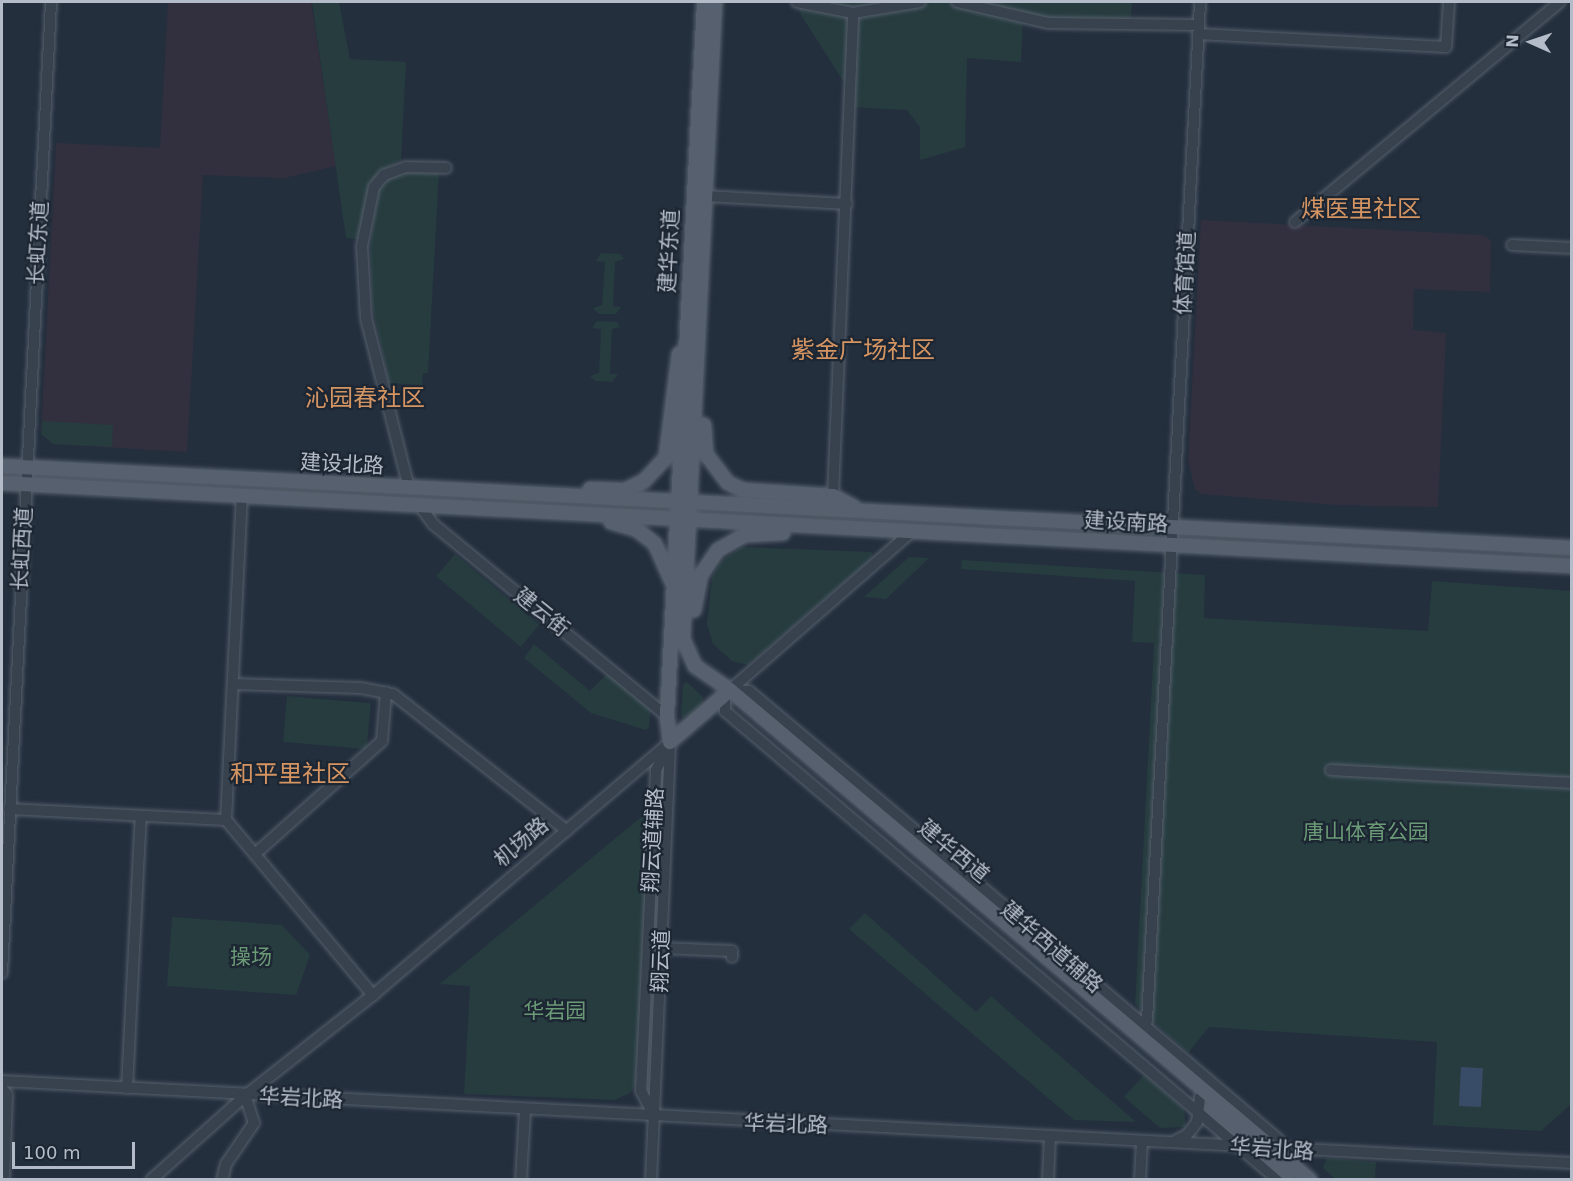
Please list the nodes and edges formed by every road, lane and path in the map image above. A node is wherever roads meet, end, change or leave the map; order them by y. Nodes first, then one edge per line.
1 (51, 2) edge
2 (704, 2) edge
3 (715, 2) edge
4 (797, 2) edge
5 (920, 2) edge
6 (957, 2) edge
7 (1200, 2) edge
8 (1449, 2) edge
9 (1560, 2) edge
10 (853, 13) junction
11 (1198, 30) junction
12 (446, 168) dead end
13 (706, 196) junction
14 (847, 204) junction
15 (1295, 222) dead end
16 (1512, 245) dead end
17 (1572, 248) edge
18 (692, 329) junction
19 (2, 466) edge
20 (26, 467) junction
21 (2, 483) edge
22 (25, 484) junction
23 (409, 488) junction
24 (497, 494) junction
25 (833, 496) junction
26 (242, 497) junction
27 (686, 502) junction
28 (420, 506) junction
29 (506, 510) junction
30 (859, 510) junction
31 (684, 519) junction
32 (854, 528) junction
33 (1173, 528) junction
34 (912, 531) junction
35 (1172, 545) junction
36 (1572, 548) edge
37 (1572, 566) edge
38 (675, 589) junction
39 (695, 666) junction
40 (717, 682) junction
41 (232, 684) junction
42 (386, 692) junction
43 (727, 693) junction
44 (708, 710) junction
45 (667, 716) junction
46 (685, 729) junction
47 (2, 730) edge
48 (13, 731) junction
49 (670, 742) junction
50 (1331, 770) dead end
51 (1572, 783) edge
52 (9, 809) junction
53 (141, 816) junction
54 (226, 820) junction
55 (567, 831) junction
56 (255, 854) junction
57 (662, 948) junction
58 (2, 956) edge
59 (732, 957) dead end
60 (2, 973) edge
61 (373, 995) junction
62 (1147, 1021) dead end
63 (2, 1081) edge
64 (2, 1088) edge
65 (127, 1088) junction
66 (245, 1096) junction
67 (1200, 1104) junction
68 (525, 1111) junction
69 (655, 1118) junction
70 (1050, 1136) junction
71 (1142, 1141) junction
72 (1172, 1142) junction
73 (1239, 1147) junction
74 (1259, 1149) junction
75 (1276, 1150) junction
76 (1572, 1163) edge
77 (4, 1179) edge
78 (151, 1179) edge
79 (222, 1179) edge
80 (521, 1179) edge
81 (651, 1179) edge
82 (1048, 1179) edge
83 (1140, 1179) edge
84 (1278, 1179) edge
85 (1307, 1179) edge

1 - 20 street, 长虹东道
2 - 18 main road, 建华东道
3 - 13 main road, 建华东道
4 - 10 street
5 - 10 street
6 - 11 street
7 - 11 street, 体育馆道
8 - 11 street
9 - 15 street
10 - 14 street
11 - 33 street, 体育馆道
12 - 23 street
13 - 14 street
13 - 18 main road, 建华东道
14 - 25 street
16 - 17 street
18 - 24 main road
18 - 25 main road
18 - 27 main road, 建华东道
19 - 20 main road, 建设北路
20 - 22 street, 长虹东道
20 - 23 main road, 建设北路
21 - 22 main road, 建设北路
22 - 26 main road, 建设北路
22 - 48 street, 长虹西道
23 - 24 main road, 建设北路
24 - 27 main road, 建设北路
25 - 30 main road
26 - 28 main road, 建设北路
26 - 41 street
27 - 30 main road, 建设南路
27 - 31 main road
28 - 29 main road, 建设北路
28 - 45 street, 建云街
29 - 31 main road, 建设北路
29 - 38 main road
30 - 33 main road, 建设南路
31 - 32 main road, 建设南路
31 - 38 main road
31 - 39 main road
32 - 34 main road, 建设南路
32 - 39 main road
33 - 35 street, 体育馆道
33 - 36 main road, 建设南路
34 - 35 main road, 建设南路
34 - 43 street, 机场路
35 - 37 main road, 建设南路
35 - 62 street, 体育馆道
38 - 45 main road
39 - 40 main road, 建华西道
40 - 43 main road, 建华西道
40 - 44 main road
41 - 42 street
41 - 54 street
42 - 55 street
42 - 56 street
43 - 44 main road, 机场路
43 - 67 main road, 建华西道
43 - 75 main road, 建华西道
44 - 46 main road, 机场路
45 - 46 main road
45 - 49 main road
46 - 49 main road, 机场路
47 - 48 street
48 - 52 street, 长虹西道
49 - 55 street, 机场路
49 - 57 street, 翔云道
49 - 69 street, 翔云道辅路
50 - 51 street
52 - 53 street
52 - 58 street, 长虹西道
53 - 54 street
53 - 65 street
54 - 56 street
55 - 61 street, 机场路
56 - 61 street
57 - 59 street
57 - 69 street, 翔云道
58 - 60 street, 长虹西道
61 - 66 street, 机场路
63 - 65 street, 华岩北路
64 - 77 street
65 - 66 street, 华岩北路
66 - 68 street, 华岩北路
66 - 78 street, 机场路
66 - 79 street
67 - 72 street
67 - 73 street
67 - 74 main road, 建华西道
68 - 69 street, 华岩北路
68 - 80 street
69 - 70 street, 华岩北路
69 - 81 street, 翔云道
70 - 71 street, 华岩北路
70 - 82 street
71 - 72 street, 华岩北路
71 - 83 street
72 - 73 street, 华岩北路
73 - 74 street, 华岩北路
73 - 84 street
74 - 75 street, 华岩北路
74 - 85 main road, 建华西道
75 - 76 street, 华岩北路
75 - 85 main road, 建华西道

